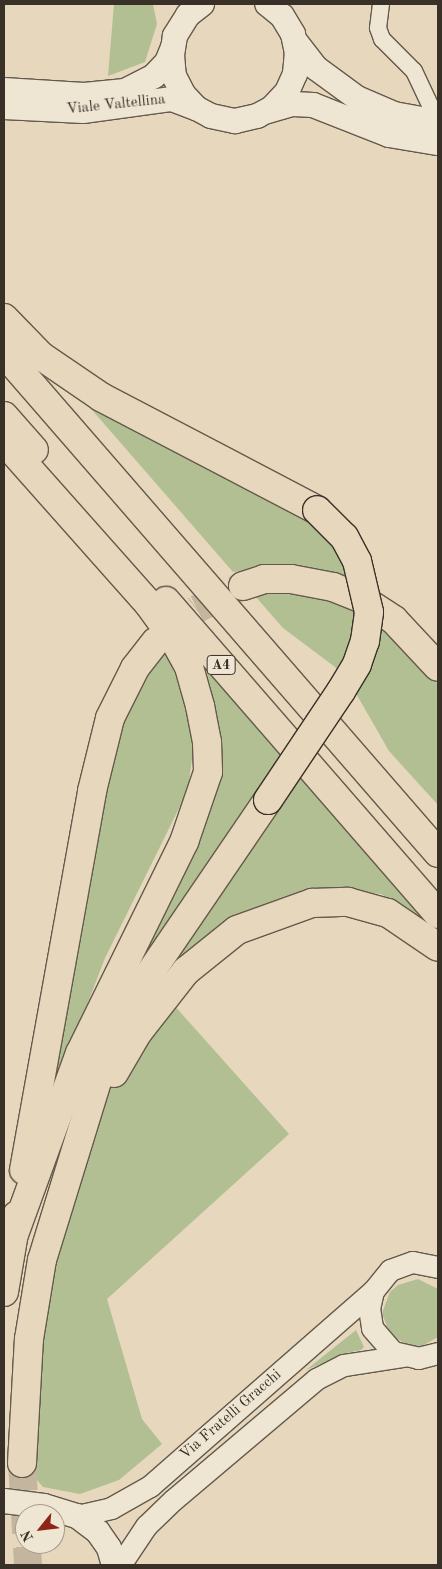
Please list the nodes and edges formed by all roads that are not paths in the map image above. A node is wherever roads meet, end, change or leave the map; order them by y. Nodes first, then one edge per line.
1 (177, 4) edge
2 (202, 4) edge
3 (267, 4) edge
4 (381, 4) edge
5 (294, 37) junction
6 (174, 41) junction
7 (4, 90) edge
8 (4, 107) edge
9 (196, 108) junction
10 (264, 113) junction
11 (438, 122) edge
12 (438, 143) edge
13 (4, 318) edge
14 (4, 353) edge
15 (4, 416) edge
16 (4, 441) edge
17 (242, 586) tunnel mouth
18 (154, 642) tunnel mouth
19 (438, 667) edge
20 (438, 853) edge
21 (438, 914) edge
22 (438, 947) edge
23 (86, 1121) junction
24 (14, 1234) junction
25 (438, 1267) edge
26 (373, 1291) junction
27 (4, 1292) edge
28 (437, 1355) edge
29 (403, 1356) junction
30 (22, 1464) tunnel mouth
31 (4, 1501) edge
32 (76, 1516) junction
33 (114, 1565) edge
34 (120, 1565) edge

1 - 6 main road
2 - 6 main road, Viale Valtellina
3 - 5 main road
4 - 11 street
5 - 10 main road
5 - 11 main road
6 - 7 main road, Viale Valtellina
6 - 9 main road
8 - 9 main road, Viale Valtellina
9 - 10 main road, Viale Valtellina
10 - 12 main road, Viale Valtellina
13 - 23 highway, bridge
14 - 20 highway, A4
15 - 21 highway, A4
16 - 24 highway
17 - 19 highway
18 - 24 highway
22 - 23 highway
23 - 30 highway
24 - 27 highway
25 - 26 street, Via Fratelli Gracchi
26 - 29 street
26 - 32 street, Via Fratelli Gracchi
28 - 29 street, Via Fratelli Gracchi
29 - 34 street, Via Fratelli Gracchi
31 - 32 main road
32 - 33 main road

